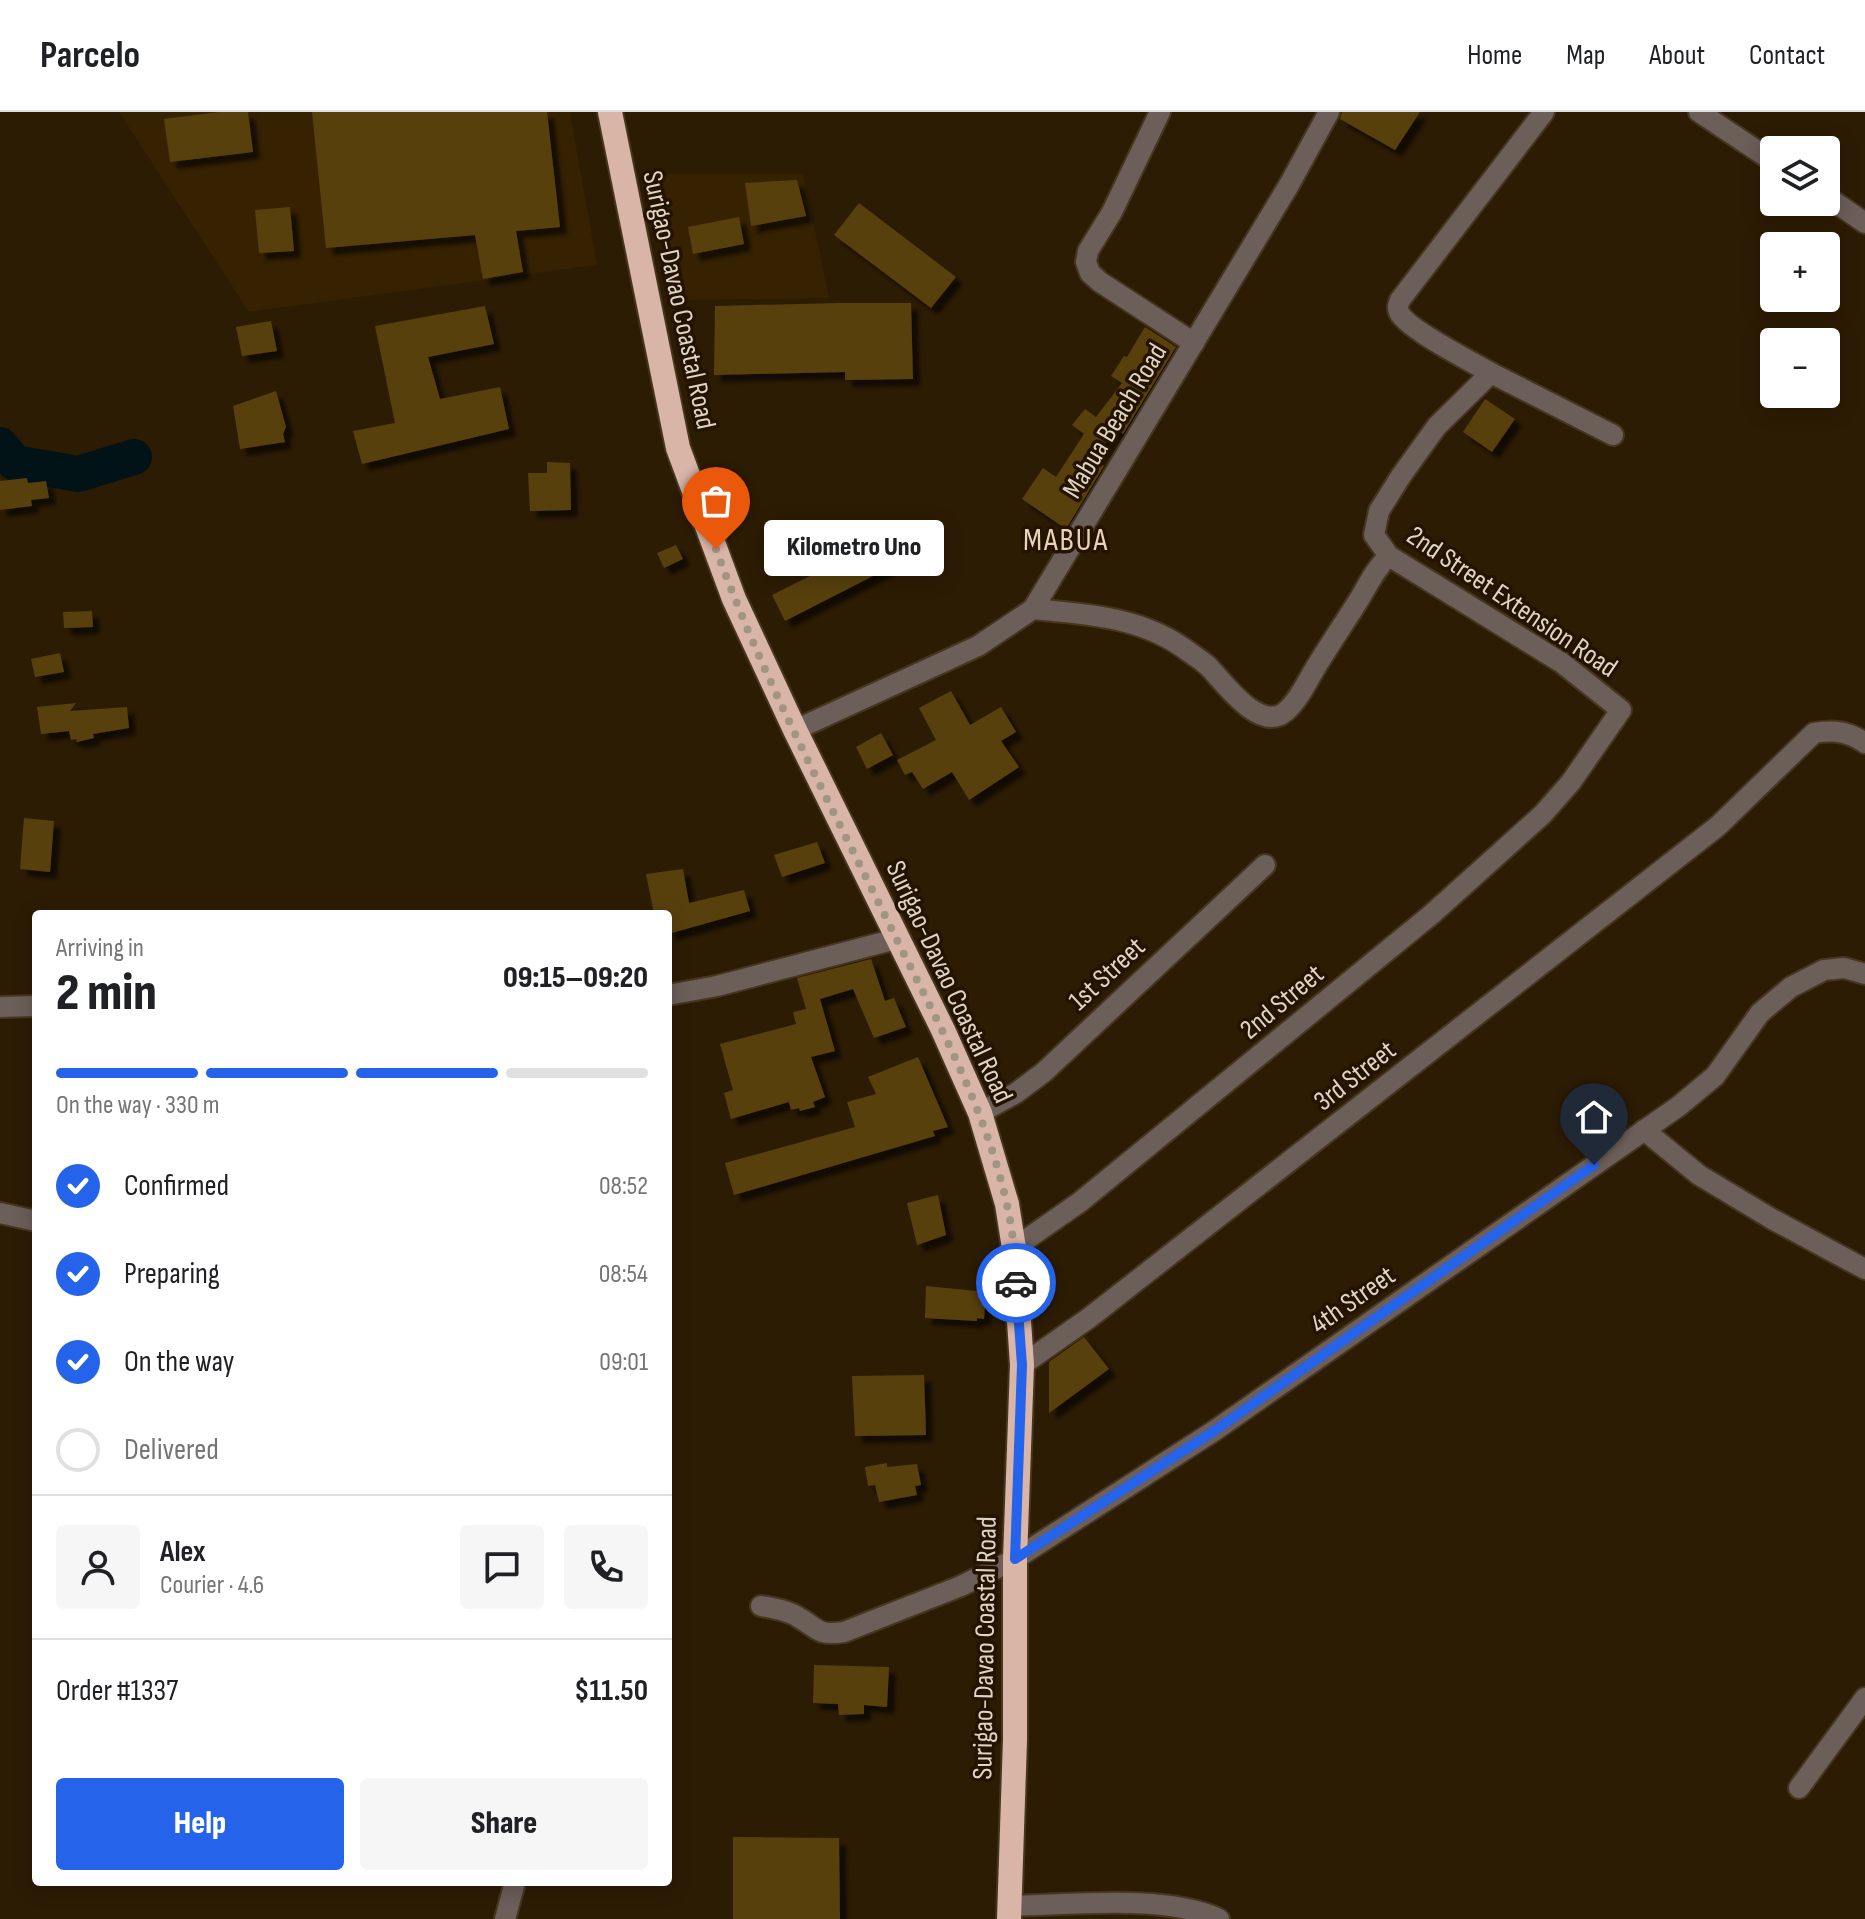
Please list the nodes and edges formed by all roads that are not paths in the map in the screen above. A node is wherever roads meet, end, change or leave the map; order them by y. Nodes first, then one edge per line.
1 (610, 112) edge
2 (1160, 112) edge
3 (1329, 112) edge
4 (1544, 112) edge
5 (1699, 112) edge
6 (1760, 153) edge
7 (1840, 206) edge
8 (1865, 223) edge
9 (1194, 343) junction
10 (1491, 373) junction
11 (1613, 435) dead end
12 (1389, 556) junction
13 (1033, 609) junction
14 (795, 730) junction
15 (1865, 743) edge
16 (1571, 782) joint
17 (1265, 865) dead end
18 (896, 939) junction
19 (1865, 974) edge
20 (672, 994) edge
21 (32, 1006) edge
22 (0, 1007) edge
23 (980, 1113) junction
24 (1644, 1130) junction
25 (0, 1213) edge
26 (32, 1220) edge
27 (1014, 1248) junction
28 (1865, 1269) edge
29 (1022, 1365) junction
30 (1015, 1559) junction
31 (761, 1606) dead end
32 (1865, 1698) edge
33 (1799, 1788) dead end
34 (514, 1886) edge
35 (1010, 1913) edge
36 (505, 1919) edge
37 (1219, 1919) edge

1 - 14 highway, Surigao-Davao Coastal Road
2 - 9 street
3 - 9 street, Mabua Beach Road
4 - 10 street
5 - 6 street
7 - 8 street
9 - 13 street, Mabua Beach Road
10 - 11 street
10 - 12 street, 2nd Street Extension Road
12 - 13 street
12 - 16 street, 2nd Street Extension Road
13 - 14 street, Mabua Beach Road
14 - 18 highway, Surigao-Davao Coastal Road
15 - 29 street, 3rd Street
16 - 27 street, 2nd Street
17 - 23 street, 1st Street
18 - 20 street
18 - 23 highway, Surigao-Davao Coastal Road
19 - 24 street, 4th Street
21 - 22 street
23 - 27 highway, Surigao-Davao Coastal Road
24 - 28 street
24 - 30 street, 4th Street
25 - 26 street
27 - 29 highway, Surigao-Davao Coastal Road
29 - 30 highway, Surigao-Davao Coastal Road
30 - 31 street, 4th Street
30 - 35 highway, Surigao-Davao Coastal Road
32 - 33 street
34 - 36 street
35 - 37 street

